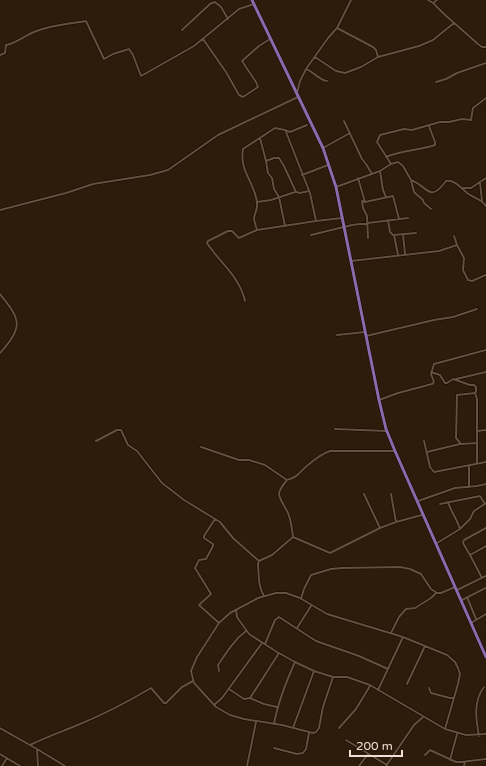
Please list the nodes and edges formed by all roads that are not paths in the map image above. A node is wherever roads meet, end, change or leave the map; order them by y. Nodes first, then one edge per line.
1 (252, 0) edge
2 (351, 0) edge
3 (428, 0) edge
4 (437, 0) edge
5 (434, 3) junction
6 (254, 4) junction
7 (228, 20) junction
8 (454, 23) junction
9 (337, 28) junction
10 (182, 30) dead end
11 (203, 39) junction
12 (271, 39) junction
13 (486, 46) edge
14 (0, 55) edge
15 (315, 57) junction
16 (378, 57) junction
17 (486, 63) edge
18 (306, 70) junction
19 (327, 81) dead end
20 (436, 82) dead end
21 (297, 92) junction
22 (299, 96) junction
23 (486, 98) edge
24 (344, 121) dead end
25 (307, 125) dead end
26 (429, 126) junction
27 (285, 131) junction
28 (350, 133) junction
29 (260, 138) junction
30 (323, 148) junction
31 (386, 157) junction
32 (266, 161) junction
33 (392, 164) junction
34 (329, 165) junction
35 (380, 171) junction
36 (372, 174) junction
37 (302, 175) junction
38 (358, 178) junction
39 (486, 178) edge
40 (411, 180) junction
41 (480, 183) junction
42 (336, 187) junction
43 (462, 188) junction
44 (310, 191) junction
45 (296, 192) junction
46 (279, 197) junction
47 (387, 197) junction
48 (482, 201) junction
49 (258, 202) junction
50 (365, 202) junction
51 (486, 206) edge
52 (431, 209) dead end
53 (0, 210) edge
54 (342, 218) junction
55 (408, 218) dead end
56 (399, 219) junction
57 (388, 220) junction
58 (316, 221) junction
59 (368, 223) junction
60 (285, 226) junction
61 (344, 228) junction
62 (257, 230) junction
63 (416, 233) dead end
64 (403, 234) junction
65 (311, 235) dead end
66 (394, 236) junction
67 (454, 236) dead end
68 (368, 238) dead end
69 (457, 245) junction
70 (405, 254) junction
71 (398, 255) junction
72 (351, 261) junction
73 (486, 275) edge
74 (0, 294) edge
75 (245, 301) dead end
76 (477, 309) dead end
77 (365, 332) junction
78 (337, 335) dead end
79 (366, 336) junction
80 (486, 350) edge
81 (0, 353) edge
82 (431, 372) junction
83 (486, 372) edge
84 (456, 379) junction
85 (476, 393) junction
86 (379, 400) junction
87 (335, 429) dead end
88 (486, 430) edge
89 (388, 431) junction
90 (477, 431) junction
91 (456, 438) junction
92 (96, 441) dead end
93 (424, 441) dead end
94 (477, 443) junction
95 (461, 444) junction
96 (456, 445) junction
97 (201, 447) dead end
98 (395, 451) junction
99 (427, 452) junction
100 (486, 462) edge
101 (477, 463) junction
102 (469, 465) junction
103 (287, 480) junction
104 (486, 484) edge
105 (469, 487) junction
106 (364, 494) dead end
107 (391, 494) dead end
108 (418, 501) junction
109 (448, 502) junction
110 (485, 503) edge
111 (440, 504) dead end
112 (424, 514) junction
113 (215, 519) junction
114 (396, 522) junction
115 (380, 528) junction
116 (486, 528) edge
117 (460, 529) junction
118 (294, 537) junction
119 (437, 543) junction
120 (486, 546) edge
121 (470, 555) junction
122 (259, 561) junction
123 (486, 576) edge
124 (482, 578) junction
125 (486, 588) edge
126 (456, 589) junction
127 (436, 593) junction
128 (264, 596) junction
129 (467, 597) junction
130 (301, 599) junction
131 (462, 600) junction
132 (311, 606) junction
133 (236, 610) junction
134 (230, 614) junction
135 (486, 614) edge
136 (237, 617) junction
137 (476, 619) junction
138 (219, 623) junction
139 (471, 623) junction
140 (297, 628) junction
141 (246, 631) junction
142 (391, 633) junction
143 (403, 637) junction
144 (262, 642) junction
145 (265, 644) junction
146 (425, 646) junction
147 (279, 653) junction
148 (486, 657) edge
149 (295, 662) junction
150 (388, 669) junction
151 (219, 671) dead end
152 (314, 671) junction
153 (333, 676) junction
154 (193, 681) junction
155 (407, 684) dead end
156 (370, 685) junction
157 (484, 687) dead end
158 (429, 688) dead end
159 (229, 689) junction
160 (378, 690) junction
161 (250, 698) junction
162 (450, 698) junction
163 (454, 698) junction
164 (452, 704) junction
165 (214, 705) junction
166 (277, 707) junction
167 (423, 717) junction
168 (256, 722) junction
169 (274, 724) junction
170 (293, 728) junction
171 (339, 728) dead end
172 (445, 729) junction
173 (0, 730) edge
174 (309, 733) junction
175 (457, 734) junction
176 (486, 734) edge
177 (479, 736) junction
178 (346, 740) dead end
179 (30, 745) junction
180 (274, 748) dead end
181 (37, 749) junction
182 (0, 754) edge
183 (368, 754) junction
184 (425, 755) dead end
185 (7, 758) junction
186 (486, 759) edge
187 (450, 760) junction
188 (464, 762) junction
189 (2, 766) edge
190 (20, 766) edge
191 (38, 766) edge
192 (65, 766) edge
193 (247, 766) edge
194 (359, 766) edge
195 (386, 766) edge
196 (464, 766) edge

1 - 6 main road
2 - 9 street
3 - 5 street
4 - 5 street
5 - 8 street
6 - 7 street
6 - 12 main road
7 - 10 street
7 - 11 street
8 - 13 street
8 - 16 street
9 - 15 street
9 - 16 street
11 - 12 street
11 - 14 street
12 - 21 main road
15 - 16 street
15 - 18 street
17 - 20 street
18 - 19 street
18 - 21 street
21 - 22 main road
22 - 30 main road
22 - 53 street
23 - 26 street
24 - 28 street
25 - 27 street
26 - 31 street
26 - 31 street
27 - 29 street
27 - 37 street
28 - 30 street
28 - 36 street
29 - 32 street
29 - 49 street
30 - 34 main road
31 - 33 street
32 - 45 street
32 - 46 street
33 - 35 street
33 - 40 street
34 - 37 street
34 - 42 main road
35 - 36 street
35 - 47 street
36 - 38 street
37 - 44 street
38 - 42 street
38 - 50 street
39 - 41 street
40 - 43 street
40 - 52 street
41 - 43 street
41 - 48 street
42 - 54 main road
43 - 48 street
44 - 45 street
44 - 58 street
45 - 46 street
46 - 49 street
46 - 60 street
47 - 50 street
47 - 56 street
48 - 51 street
49 - 62 street
50 - 59 street
54 - 58 street
54 - 61 main road
55 - 56 street
56 - 57 street
57 - 59 street
57 - 66 street
58 - 60 street
59 - 61 street
59 - 68 street
60 - 62 street
61 - 65 street
61 - 72 main road
62 - 75 street
63 - 64 street
64 - 66 street
64 - 70 street
66 - 71 street
67 - 69 street
69 - 70 street
69 - 73 street
70 - 71 street
71 - 72 street
72 - 77 main road
74 - 81 street
76 - 79 street
77 - 78 street
77 - 79 main road
79 - 86 main road
80 - 82 street
82 - 84 street
82 - 86 street
83 - 84 street
84 - 85 street
85 - 90 street
85 - 91 street
86 - 89 main road
87 - 89 street
88 - 90 street
89 - 98 main road
90 - 94 street
91 - 95 street
91 - 96 street
92 - 113 street
93 - 99 street
94 - 95 street
94 - 101 street
95 - 96 street
96 - 99 street
97 - 103 street
98 - 103 street
98 - 108 main road
99 - 102 street
100 - 101 street
101 - 102 street
102 - 105 street
103 - 118 street
104 - 105 street
105 - 108 street
106 - 115 street
107 - 114 street
108 - 112 main road
109 - 110 street
109 - 111 street
109 - 117 street
110 - 117 street
112 - 114 street
112 - 119 main road
113 - 122 street
113 - 138 street
114 - 115 street
115 - 118 street
116 - 121 street
117 - 119 street
118 - 122 street
119 - 126 main road
120 - 121 street
121 - 124 street
122 - 128 street
123 - 124 street
124 - 126 street
125 - 129 street
126 - 127 street
126 - 131 main road
127 - 130 street
127 - 142 street
128 - 130 street
128 - 133 street
129 - 131 street
129 - 137 street
130 - 132 street
131 - 139 main road
132 - 140 street
132 - 142 street
133 - 134 street
133 - 136 street
134 - 136 street
134 - 138 street
135 - 137 street
136 - 141 street
137 - 139 street
138 - 154 street
139 - 148 main road
140 - 145 street
140 - 150 street
141 - 144 street
141 - 151 street
142 - 143 street
143 - 146 street
143 - 150 street
144 - 145 street
144 - 159 street
145 - 147 street
146 - 155 street
146 - 163 street
147 - 149 street
147 - 161 street
149 - 152 street
149 - 166 street
150 - 160 street
152 - 153 street
152 - 170 street
153 - 156 street
153 - 174 street
154 - 165 street
154 - 179 street
156 - 160 street
156 - 171 street
157 - 177 street
158 - 162 street
159 - 161 street
159 - 165 street
160 - 167 street
161 - 166 street
162 - 163 street
162 - 164 street
163 - 164 street
164 - 172 street
165 - 168 street
166 - 169 street
167 - 172 street
167 - 195 street
168 - 169 street
168 - 193 street
169 - 170 street
170 - 174 street
172 - 175 street
173 - 179 street
174 - 180 street
175 - 177 street
175 - 187 street
176 - 177 street
178 - 183 street
179 - 181 street
181 - 191 street
181 - 192 street
182 - 185 street
183 - 194 street
183 - 195 street
184 - 187 street
185 - 189 street
185 - 190 street
186 - 188 street
187 - 188 street
188 - 196 street

